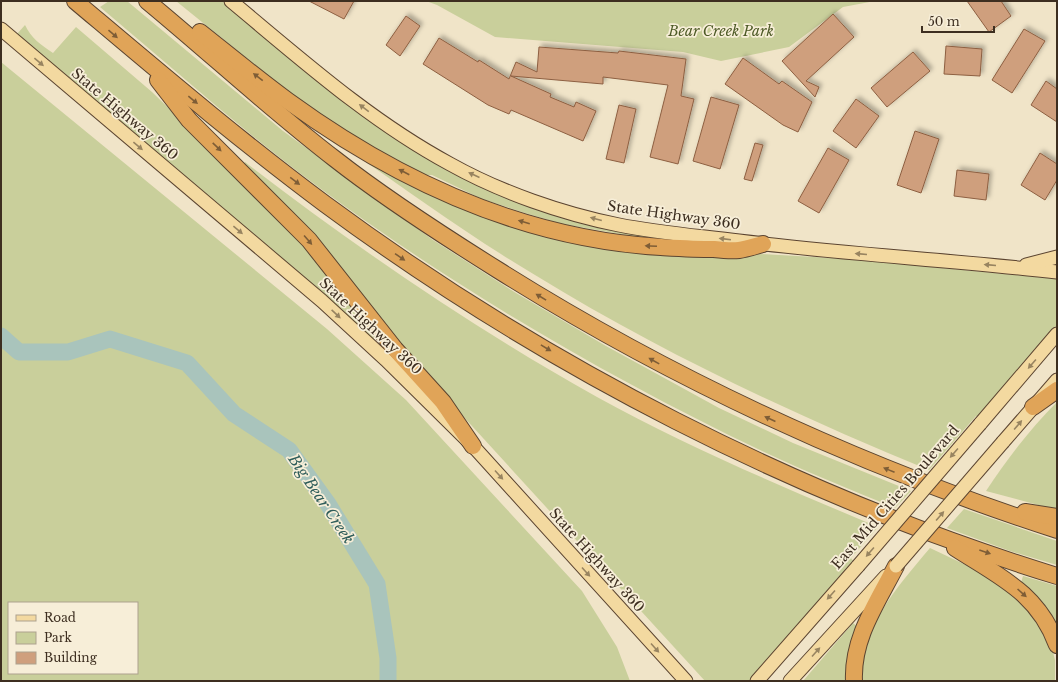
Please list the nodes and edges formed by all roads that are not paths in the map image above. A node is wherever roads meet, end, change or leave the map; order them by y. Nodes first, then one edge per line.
1 (147, 1) edge
2 (231, 1) edge
3 (80, 6) edge
4 (167, 18) junction
5 (5, 33) edge
6 (141, 58) junction
7 (763, 244) junction
8 (1057, 257) edge
9 (1015, 267) junction
10 (1057, 272) edge
11 (1057, 334) edge
12 (1057, 380) edge
13 (1057, 390) edge
14 (1033, 407) junction
15 (473, 446) junction
16 (978, 504) junction
17 (1057, 518) edge
18 (1057, 530) edge
19 (935, 535) junction
20 (896, 566) junction
21 (1057, 576) edge
22 (1057, 645) edge
23 (683, 679) edge
24 (757, 681) edge
25 (790, 681) edge
26 (854, 681) edge

1 - 4 highway
7 -> 2 main road, State Highway 360
3 -> 6 highway
7 -> 4 highway
16 -> 4 highway
5 -> 15 main road, State Highway 360
6 -> 15 highway
6 -> 19 highway
9 -> 7 main road, State Highway 360
8 - 9 main road
9 - 10 main road, State Highway 360
11 -> 24 main road, East Mid Cities Boulevard, bridge
12 - 14 main road
13 - 14 highway
20 -> 14 main road, bridge
15 -> 23 main road, State Highway 360
16 - 17 highway
16 - 18 highway
19 -> 21 highway
19 -> 22 highway
25 -> 20 main road
20 - 26 highway

